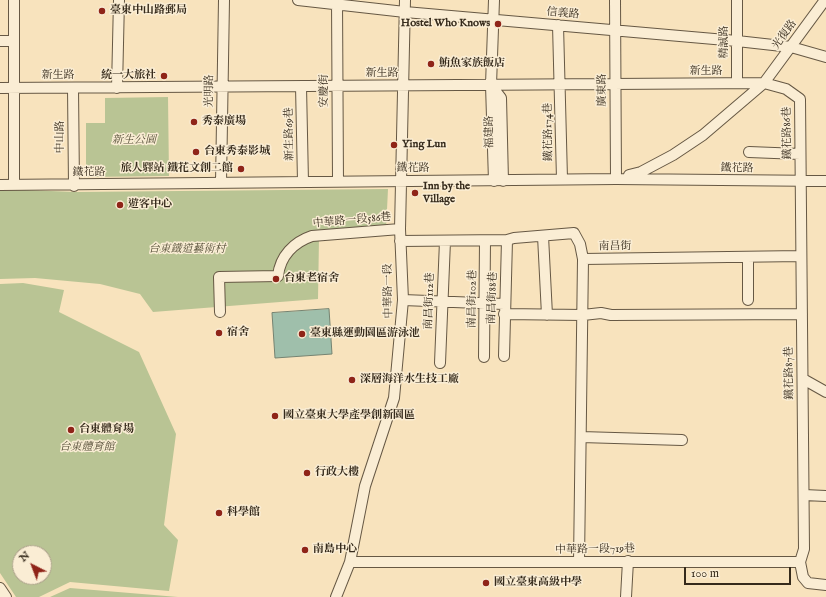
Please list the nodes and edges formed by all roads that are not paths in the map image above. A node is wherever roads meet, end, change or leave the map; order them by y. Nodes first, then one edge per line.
1 (14, 0) edge
2 (119, 0) edge
3 (224, 0) edge
4 (298, 0) edge
5 (406, 0) edge
6 (494, 0) edge
7 (614, 0) edge
8 (737, 0) edge
9 (825, 0) edge
10 (337, 2) edge
11 (405, 12) junction
12 (493, 20) junction
13 (558, 25) junction
14 (615, 30) junction
15 (0, 41) edge
16 (14, 41) junction
17 (737, 41) junction
18 (791, 47) junction
19 (826, 57) edge
20 (737, 83) junction
21 (764, 83) junction
22 (615, 84) junction
23 (491, 85) junction
24 (560, 85) junction
25 (301, 86) junction
26 (337, 86) junction
27 (404, 86) junction
28 (222, 87) junction
29 (0, 88) edge
30 (14, 88) junction
31 (73, 88) junction
32 (117, 88) junction
33 (749, 152) dead end
34 (800, 154) junction
35 (616, 179) junction
36 (402, 180) junction
37 (562, 180) junction
38 (338, 181) junction
39 (498, 181) junction
40 (826, 181) edge
41 (303, 182) junction
42 (800, 182) junction
43 (221, 183) junction
44 (0, 185) edge
45 (14, 186) junction
46 (74, 186) junction
47 (400, 229) junction
48 (543, 236) junction
49 (507, 240) junction
50 (445, 241) junction
51 (486, 241) junction
52 (400, 242) junction
53 (801, 256) junction
54 (748, 257) junction
55 (583, 259) junction
56 (403, 300) junction
57 (748, 300) dead end
58 (442, 302) junction
59 (484, 303) junction
60 (504, 304) junction
61 (220, 312) dead end
62 (504, 314) junction
63 (802, 314) junction
64 (547, 315) junction
65 (584, 315) junction
66 (504, 356) dead end
67 (484, 358) dead end
68 (440, 363) dead end
69 (802, 379) junction
70 (826, 392) edge
71 (581, 437) junction
72 (682, 440) dead end
73 (804, 495) junction
74 (826, 496) edge
75 (628, 561) junction
76 (350, 562) junction
77 (579, 562) junction
78 (800, 562) junction
79 (826, 585) edge
80 (0, 588) edge
81 (6, 597) edge
82 (336, 597) edge
83 (626, 597) edge

1 - 16 street
2 - 32 street
3 - 28 street, 光明路
4 - 10 street, 信義路
5 - 11 street, 中華路一段
6 - 12 street
7 - 14 street, 廣東路
8 - 17 street, 精誠路
9 - 18 street, 光復路
10 - 11 street, 信義路
10 - 26 street, 安慶街
11 - 12 street, 信義路
11 - 27 street, 中華路一段
12 - 13 street, 信義路
12 - 23 street
13 - 14 street, 信義路
13 - 24 street, 鐵花路174巷
14 - 17 street, 信義路
14 - 22 street, 廣東路
15 - 16 street
16 - 30 street
17 - 18 street, 信義路
17 - 20 street, 精誠路
18 - 19 street, 信義路
18 - 21 street, 光復路
20 - 21 street, 新生路
20 - 22 street, 新生路
21 - 34 street, 鐵花路86巷
21 - 35 street, 光復路
22 - 24 street, 新生路
22 - 35 street, 廣東路
23 - 24 street, 新生路
23 - 27 street, 新生路
23 - 39 street, 福建路
24 - 37 street, 鐵花路174巷
25 - 26 street, 新生路
25 - 28 street, 新生路
25 - 41 street, 新生路69巷
26 - 27 street, 新生路
26 - 38 street, 安慶街
27 - 36 street, 中華路一段
28 - 32 street, 新生路
28 - 43 street, 光明路
29 - 30 street, 新生路
30 - 31 street, 新生路
30 - 45 street
31 - 32 street, 新生路
31 - 46 street, 中山路
33 - 34 street
34 - 42 street, 鐵花路86巷
35 - 37 street, 鐵花路
35 - 42 street, 鐵花路
36 - 38 street, 鐵花路
36 - 39 street, 鐵花路
36 - 47 street, 中華路一段
37 - 39 street, 鐵花路
38 - 41 street, 鐵花路
40 - 42 street, 鐵花路
41 - 43 street, 鐵花路
42 - 53 street, 鐵花路87巷
43 - 46 street, 鐵花路
44 - 45 street, 鐵花路
45 - 46 street, 鐵花路
47 - 52 street, 中華路一段
47 - 61 street, 中華路一段586巷
48 - 49 street, 南昌街
48 - 55 street, 南昌街
48 - 64 street
49 - 51 street, 南昌街
49 - 60 street, 南昌街88巷
50 - 51 street, 南昌街
50 - 52 street, 南昌街
50 - 58 street, 南昌街112巷
51 - 59 street, 南昌街102巷
52 - 56 street, 中華路一段
53 - 54 street, 南昌街
53 - 63 street, 鐵花路87巷
54 - 55 street, 南昌街
54 - 57 street
55 - 65 street
56 - 58 street
56 - 76 street, 中華路一段
58 - 59 street
58 - 68 street, 南昌街112巷
59 - 60 street
59 - 67 street, 南昌街102巷
60 - 62 street, 南昌街88巷
62 - 64 street
62 - 66 street, 南昌街88巷
63 - 65 street
63 - 69 street, 鐵花路87巷
64 - 65 street
65 - 71 street
69 - 70 street
69 - 73 street, 鐵花路87巷
71 - 72 street
71 - 77 street
73 - 74 street
73 - 78 street, 鐵花路87巷
75 - 77 street, 中華路一段719巷
75 - 78 street, 中華路一段719巷
75 - 83 street
76 - 77 street, 中華路一段719巷
76 - 82 street, 中華路一段
78 - 79 street
80 - 81 street

